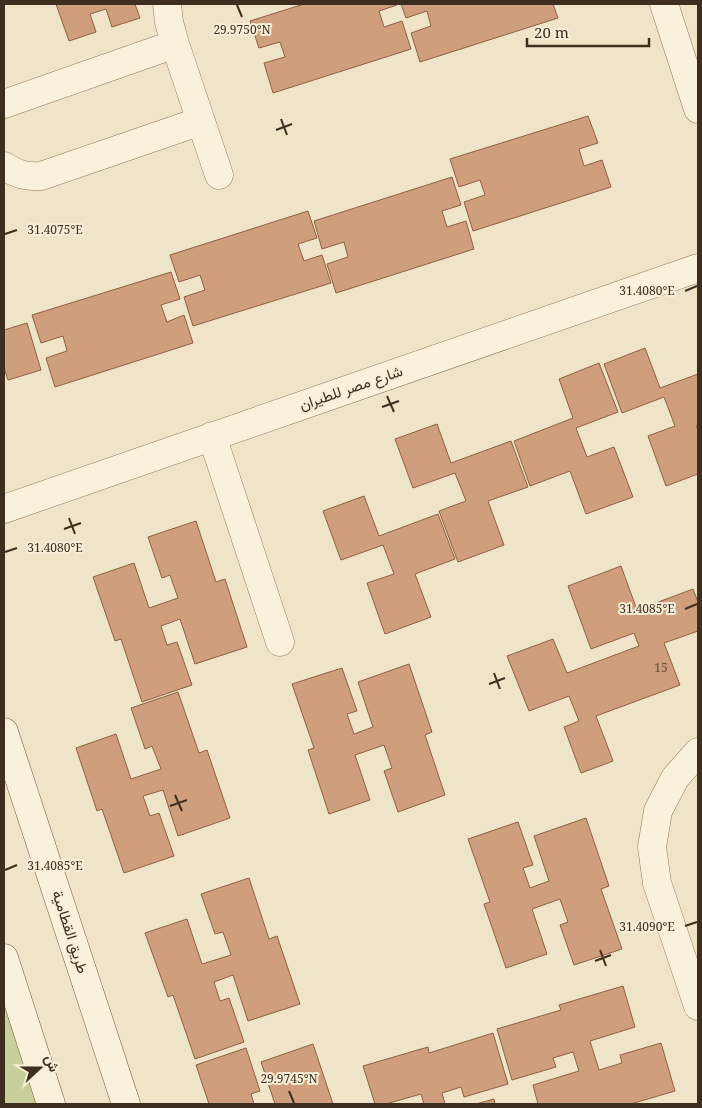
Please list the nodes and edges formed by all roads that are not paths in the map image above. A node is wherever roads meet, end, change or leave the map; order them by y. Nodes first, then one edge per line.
1 (167, 4) edge
2 (664, 4) edge
3 (175, 44) junction
4 (4, 104) edge
5 (698, 110) edge
6 (201, 121) junction
7 (4, 166) edge
8 (220, 176) dead end
9 (698, 268) edge
10 (212, 436) junction
11 (4, 509) edge
12 (280, 642) dead end
13 (4, 732) edge
14 (698, 752) edge
15 (4, 958) edge
16 (698, 1006) edge
17 (51, 1104) edge
18 (126, 1104) edge

1 - 3 street
2 - 5 street
3 - 4 street
3 - 6 street
6 - 7 street
6 - 8 street
9 - 10 street, شارع مصر للطيران
10 - 11 street, شارع مصر للطيران
10 - 12 street
13 - 18 street, طريق القطامية
14 - 16 street
15 - 17 street

